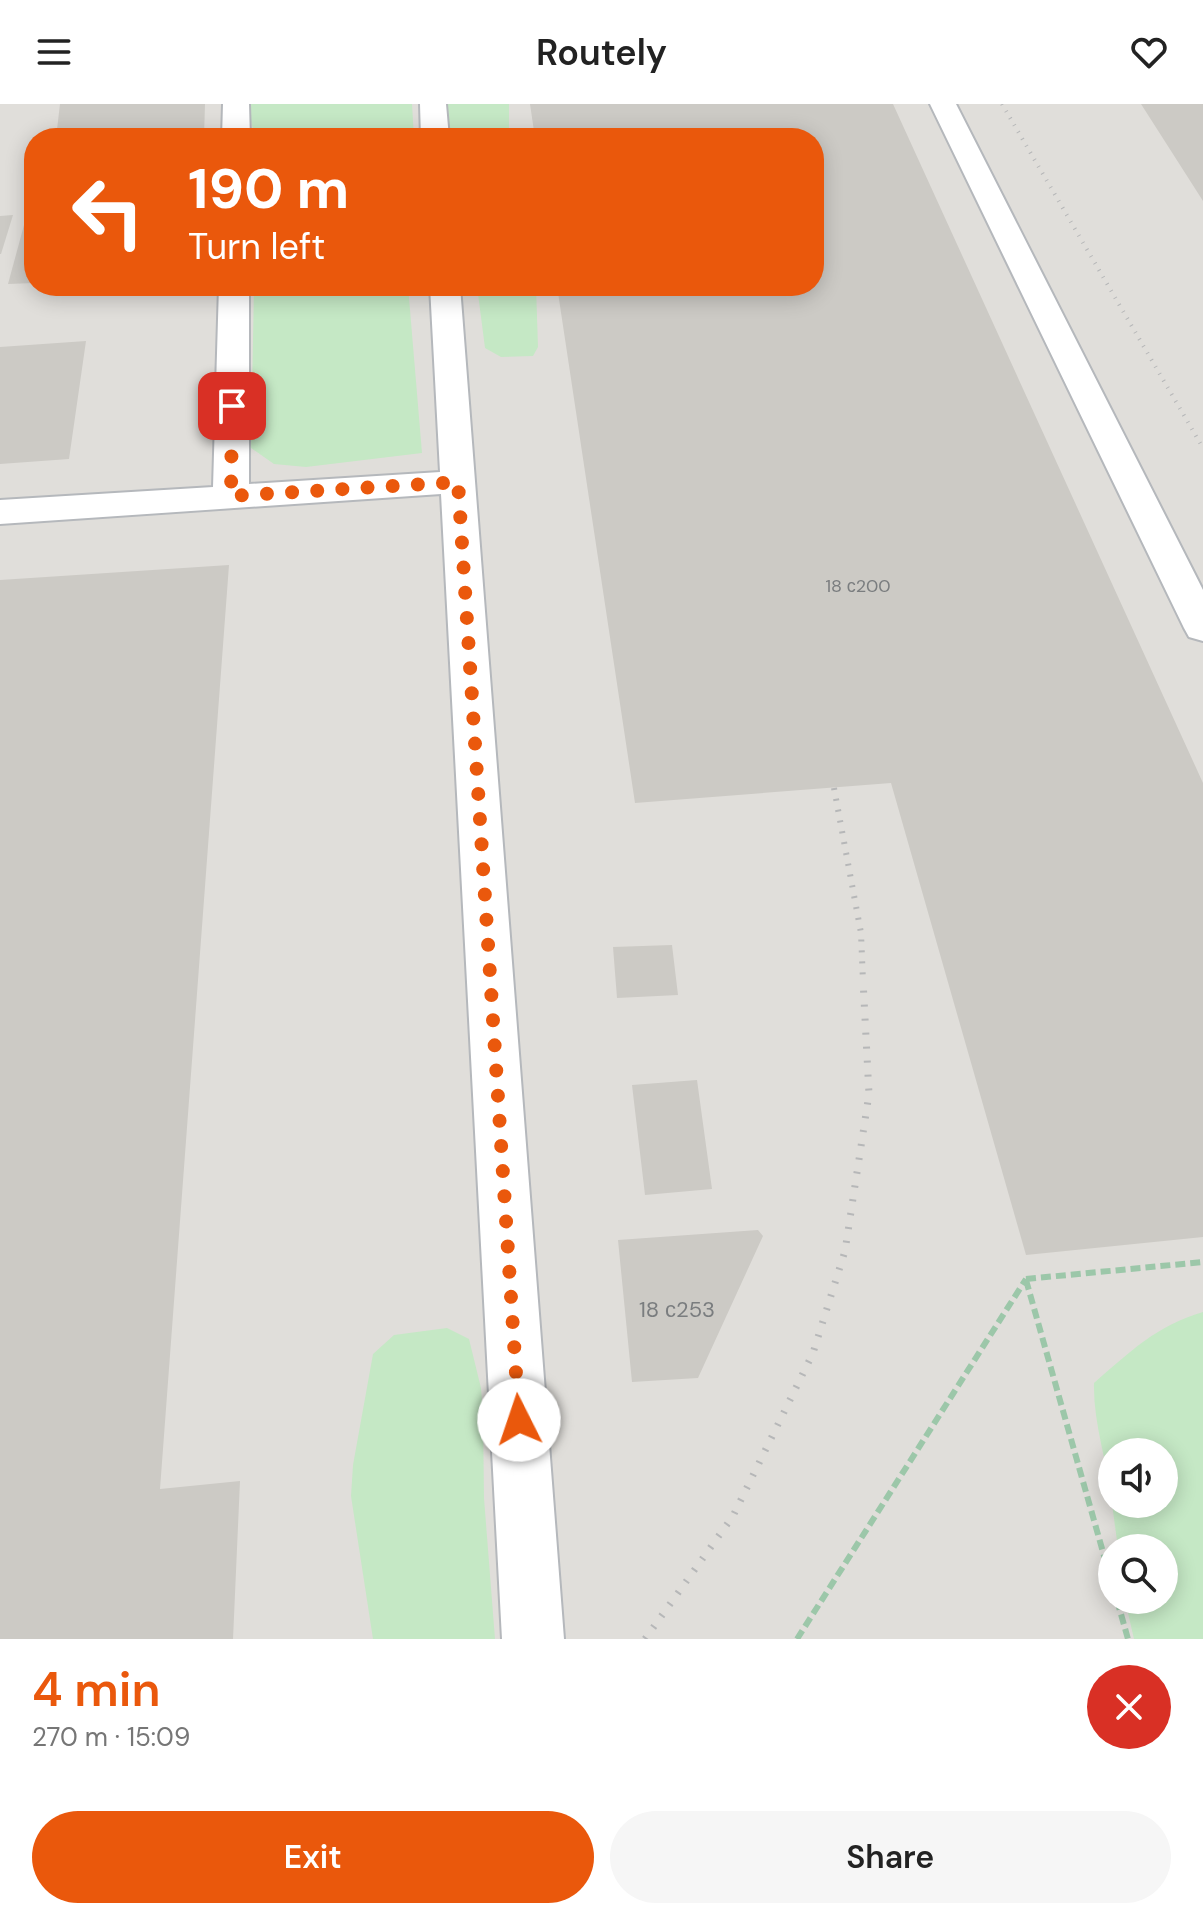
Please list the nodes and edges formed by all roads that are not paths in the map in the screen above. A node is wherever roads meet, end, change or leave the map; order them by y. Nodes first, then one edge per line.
1 (236, 104) edge
2 (433, 104) edge
3 (943, 104) edge
4 (236, 128) edge
5 (434, 128) edge
6 (234, 296) edge
7 (446, 296) edge
8 (458, 482) junction
9 (231, 496) junction
10 (0, 512) edge
11 (1203, 628) edge
12 (533, 1639) edge

1 - 4 lane
2 - 5 lane
3 - 11 lane
6 - 9 lane
7 - 8 lane
8 - 9 lane
8 - 12 lane
9 - 10 lane

